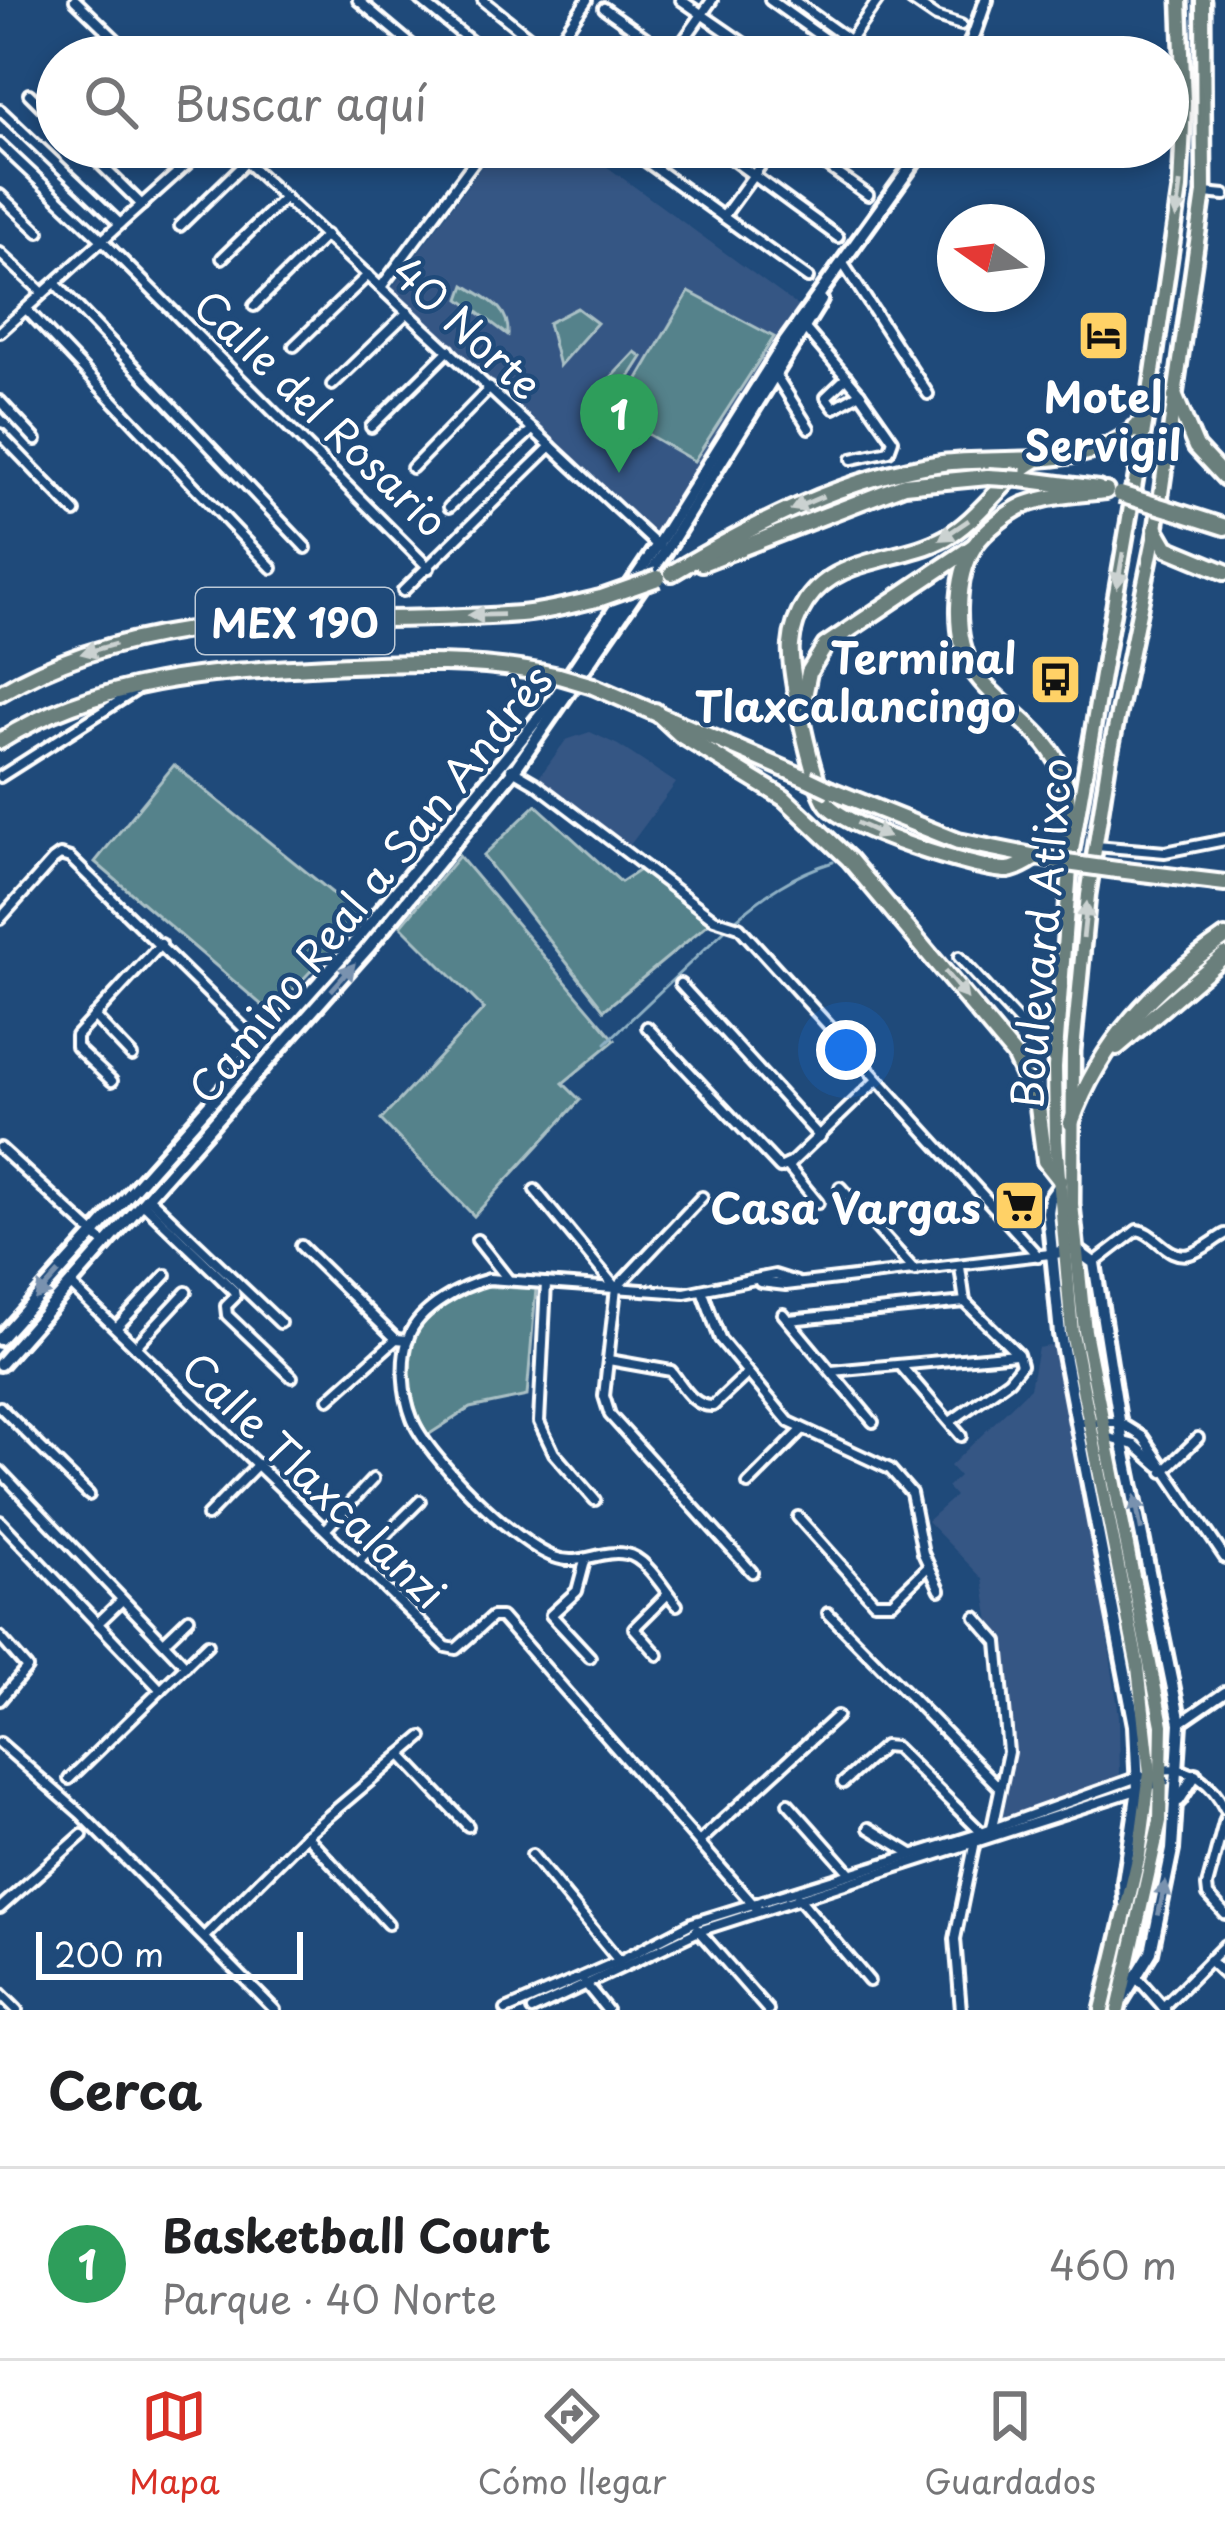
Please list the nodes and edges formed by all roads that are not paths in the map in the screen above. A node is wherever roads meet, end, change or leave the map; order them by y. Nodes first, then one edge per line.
1 (75, 0) edge
2 (358, 0) edge
3 (420, 0) edge
4 (483, 0) edge
5 (681, 0) edge
6 (712, 0) edge
7 (770, 0) edge
8 (793, 0) edge
9 (878, 0) edge
10 (911, 0) edge
11 (986, 0) edge
12 (1180, 0) edge
13 (1203, 0) edge
14 (583, 2) edge
15 (604, 8) dead end
16 (702, 14) junction
17 (961, 25) dead end
18 (519, 35) edge
19 (112, 36) edge
20 (401, 36) edge
21 (464, 36) edge
22 (562, 36) edge
23 (643, 36) edge
24 (687, 36) edge
25 (734, 36) edge
26 (818, 36) edge
27 (843, 36) edge
28 (852, 36) edge
29 (973, 36) edge
30 (1181, 36) edge
31 (29, 94) dead end
32 (36, 101) edge
33 (0, 110) edge
34 (0, 144) edge
35 (36, 144) edge
36 (62, 168) edge
37 (104, 168) edge
38 (176, 168) edge
39 (182, 168) edge
40 (239, 168) edge
41 (255, 168) edge
42 (469, 168) edge
43 (655, 168) edge
44 (744, 168) edge
45 (758, 168) edge
46 (830, 168) edge
47 (911, 168) edge
48 (1182, 168) edge
49 (179, 171) junction
50 (753, 175) junction
51 (1204, 193) junction
52 (0, 195) edge
53 (868, 195) dead end
54 (1225, 195) edge
55 (285, 197) junction
56 (142, 205) junction
57 (723, 218) junction
58 (120, 224) junction
59 (180, 226) dead end
60 (39, 232) dead end
61 (326, 235) junction
62 (838, 237) dead end
63 (102, 240) junction
64 (0, 253) edge
65 (222, 258) dead end
66 (844, 265) junction
67 (368, 274) junction
68 (808, 278) dead end
69 (55, 283) junction
70 (381, 287) junction
71 (43, 293) junction
72 (254, 306) dead end
73 (26, 309) junction
74 (408, 312) junction
75 (802, 326) junction
76 (0, 332) edge
77 (294, 346) dead end
78 (449, 350) junction
79 (775, 373) junction
80 (848, 377) junction
81 (332, 385) dead end
82 (490, 388) junction
83 (860, 393) junction
84 (928, 394) dead end
85 (1175, 397) junction
86 (0, 401) edge
87 (1147, 413) junction
88 (371, 427) dead end
89 (809, 428) dead end
90 (533, 429) junction
91 (0, 434) edge
92 (36, 440) dead end
93 (551, 446) junction
94 (1043, 456) junction
95 (852, 459) dead end
96 (412, 468) dead end
97 (1225, 478) edge
98 (1113, 492) junction
99 (449, 507) dead end
100 (75, 512) dead end
101 (1225, 527) edge
102 (1156, 529) junction
103 (974, 546) junction
104 (306, 548) dead end
105 (661, 549) junction
106 (272, 568) dead end
107 (429, 568) junction
108 (1225, 572) edge
109 (665, 576) junction
110 (403, 591) dead end
111 (150, 682) junction
112 (0, 693) edge
113 (801, 709) junction
114 (655, 710) junction
115 (0, 740) edge
116 (1087, 754) junction
117 (1109, 759) junction
118 (498, 767) junction
119 (515, 769) junction
120 (0, 777) edge
121 (1225, 840) edge
122 (1096, 846) junction
123 (1071, 856) junction
124 (1033, 859) junction
125 (412, 872) junction
126 (425, 880) junction
127 (1225, 883) edge
128 (0, 919) edge
129 (1225, 937) edge
130 (161, 944) junction
131 (1225, 956) edge
132 (959, 957) dead end
133 (680, 984) dead end
134 (94, 1016) junction
135 (646, 1027) dead end
136 (262, 1046) junction
137 (132, 1055) dead end
138 (1055, 1061) junction
139 (877, 1080) junction
140 (112, 1081) dead end
141 (1071, 1126) junction
142 (820, 1136) junction
143 (178, 1140) junction
144 (0, 1148) edge
145 (190, 1151) junction
146 (783, 1167) junction
147 (1060, 1183) junction
148 (840, 1187) dead end
149 (535, 1190) dead end
150 (702, 1198) dead end
151 (147, 1201) junction
152 (818, 1203) dead end
153 (94, 1233) junction
154 (1225, 1234) edge
155 (477, 1240) dead end
156 (106, 1245) junction
157 (301, 1246) dead end
158 (1057, 1253) junction
159 (1094, 1263) junction
160 (960, 1267) junction
161 (916, 1272) junction
162 (166, 1275) dead end
163 (508, 1279) junction
164 (546, 1283) junction
165 (71, 1285) junction
166 (616, 1288) junction
167 (702, 1290) junction
168 (186, 1292) dead end
169 (965, 1302) junction
170 (280, 1323) dead end
171 (116, 1328) junction
172 (0, 1339) edge
173 (402, 1339) junction
174 (135, 1347) junction
175 (1018, 1354) junction
176 (609, 1360) junction
177 (0, 1364) edge
178 (900, 1365) junction
179 (832, 1371) junction
180 (747, 1374) junction
181 (292, 1377) dead end
182 (329, 1399) dead end
183 (0, 1407) edge
184 (873, 1422) dead end
185 (950, 1422) junction
186 (1120, 1422) junction
187 (1084, 1429) junction
188 (1104, 1429) junction
189 (802, 1430) junction
190 (961, 1436) dead end
191 (1123, 1438) junction
192 (1198, 1438) dead end
193 (258, 1464) junction
194 (1161, 1469) junction
195 (0, 1471) edge
196 (374, 1479) dead end
197 (748, 1484) dead end
198 (89, 1495) dead end
199 (595, 1500) dead end
200 (420, 1501) dead end
201 (206, 1516) dead end
202 (798, 1517) dead end
203 (0, 1521) edge
204 (326, 1528) junction
205 (1225, 1558) edge
206 (359, 1561) junction
207 (585, 1561) junction
208 (928, 1567) junction
209 (752, 1572) dead end
210 (940, 1590) dead end
211 (668, 1594) junction
212 (123, 1599) junction
213 (677, 1605) dead end
214 (828, 1613) dead end
215 (976, 1617) dead end
216 (189, 1618) dead end
217 (98, 1624) junction
218 (0, 1637) edge
219 (164, 1642) junction
220 (208, 1644) dead end
221 (658, 1655) dead end
222 (590, 1658) dead end
223 (186, 1666) junction
224 (161, 1690) junction
225 (1225, 1692) edge
226 (0, 1700) edge
227 (837, 1716) dead end
228 (1180, 1723) junction
229 (422, 1737) dead end
230 (0, 1743) edge
231 (401, 1755) junction
232 (1164, 1777) junction
233 (69, 1779) dead end
234 (843, 1783) dead end
235 (1000, 1788) junction
236 (788, 1803) dead end
237 (1225, 1805) edge
238 (1225, 1820) edge
239 (468, 1826) dead end
240 (868, 1828) dead end
241 (82, 1835) dead end
242 (306, 1835) junction
243 (981, 1836) junction
244 (699, 1842) junction
245 (914, 1855) junction
246 (532, 1856) dead end
247 (851, 1876) junction
248 (798, 1898) junction
249 (755, 1907) junction
250 (0, 1908) edge
251 (1225, 1914) edge
252 (388, 1924) dead end
253 (696, 1927) junction
254 (205, 1936) junction
255 (1225, 1945) edge
256 (1210, 1960) junction
257 (619, 1961) junction
258 (1128, 1966) junction
259 (1225, 1975) edge
260 (1138, 1979) junction
261 (869, 1981) dead end
262 (584, 1982) junction
263 (0, 1993) edge
264 (1118, 2007) edge
265 (526, 2008) edge
266 (1164, 2008) edge
267 (17, 2010) edge
268 (275, 2010) edge
269 (506, 2010) edge
270 (607, 2010) edge
271 (768, 2010) edge
272 (961, 2010) edge
273 (1102, 2010) edge

1 - 19 street
2 - 20 street
3 - 21 street
4 - 18 street
5 - 16 street
6 - 16 street
7 - 26 street
8 - 27 street
9 - 28 street
10 - 17 street
11 - 29 main road
12 -> 30 main road, Boulevard Atlixco
13 - 51 main road, Boulevard Atlixco
14 - 22 street
15 - 23 street
16 - 24 street
16 - 25 street
31 - 32 street
33 - 35 street
34 - 63 street, Calle del Rosario
36 - 58 street
37 - 56 street
38 - 49 street
39 - 49 street
40 - 59 street
41 - 55 street, 40 Norte
42 - 70 street
43 - 57 street
44 - 50 street
45 - 50 street
46 - 53 street
47 - 66 main road, Camino Real a San Andrés
48 -> 87 main road, Boulevard Atlixco
49 - 56 street
50 - 57 street
50 - 62 street
51 - 54 street
51 - 85 main road, Boulevard Atlixco
52 - 60 street
55 - 61 street, 40 Norte
55 - 65 street
56 - 58 street
57 - 68 street
58 - 63 street
61 - 67 street, 40 Norte
61 - 72 street
63 - 69 street
63 - 107 street, Calle del Rosario
64 - 71 street
66 - 75 main road, Camino Real a San Andrés
66 - 84 street
67 - 70 street, 40 Norte
67 - 77 street
69 - 71 street
69 - 104 street
70 - 74 street, 40 Norte
71 - 73 street
73 - 76 street
73 - 106 street
74 - 78 street, 40 Norte
74 - 81 street
75 - 79 main road, Camino Real a San Andrés
75 - 80 street
75 - 105 main road, Camino Real a San Andrés
78 - 82 street, 40 Norte
78 - 88 street
79 - 89 street
79 - 105 main road, Camino Real a San Andrés
80 - 83 street
80 - 83 street
82 - 90 street, 40 Norte
82 - 96 street
83 - 95 street
85 - 97 highway
85 - 102 main road, Boulevard Atlixco
86 - 92 street
87 - 94 highway
87 -> 116 main road, Boulevard Atlixco
90 - 93 street, 40 Norte
90 - 99 street
91 - 100 street
93 - 105 street, 40 Norte
93 - 107 street, Calle del Rosario
94 -> 109 highway
94 -> 113 highway
98 - 101 highway, bridge
98 - 103 highway
98 - 109 highway, bridge
102 - 108 highway
102 - 117 main road, Boulevard Atlixco
103 - 113 highway
103 - 123 highway
105 - 118 main road, Camino Real a San Andrés
105 - 119 main road, Camino Real a San Andrés
107 - 110 street
109 -> 112 highway, MEX 190, bridge
111 - 114 highway, MEX 190, bridge
111 - 115 highway, MEX 190
111 - 120 street
113 -> 124 highway
114 - 124 highway, bridge
114 -> 147 highway
116 - 117 main road
116 - 123 main road, Boulevard Atlixco
117 - 122 main road, Boulevard Atlixco
118 - 119 street
118 - 125 main road, Camino Real a San Andrés
119 - 126 main road, Camino Real a San Andrés
119 - 139 street
121 - 122 street
141 -> 122 main road, Boulevard Atlixco
123 - 138 main road, Boulevard Atlixco
124 - 127 highway, bridge
125 - 126 main road
125 - 136 main road, Camino Real a San Andrés
145 -> 126 main road, Camino Real a San Andrés
128 - 130 street
129 - 141 highway
130 - 134 street
130 - 136 street
131 - 141 highway
132 - 138 street
133 - 142 street
134 - 137 street
134 - 140 street
135 - 146 street
136 - 143 main road, Camino Real a San Andrés
138 - 147 main road, Boulevard Atlixco
139 - 142 street
139 - 158 street
141 - 158 main road, Boulevard Atlixco
142 - 146 street
143 - 145 main road
143 - 153 main road, Camino Real a San Andrés
144 - 153 street
145 - 151 main road, Camino Real a San Andrés
146 - 152 street
147 - 158 main road, Boulevard Atlixco
148 - 161 street
149 - 166 street
150 - 166 street
151 - 156 main road, Camino Real a San Andrés
151 - 170 street
151 - 181 street
153 - 156 street
153 -> 172 main road, Camino Real a San Andrés
154 - 159 street
155 - 163 street
156 - 165 main road, Camino Real a San Andrés
157 - 173 street
158 - 159 main road
158 - 160 street
158 - 187 main road, Boulevard Atlixco
158 - 188 main road
159 - 186 main road
160 - 161 street
160 - 169 street
161 - 167 street
162 - 171 street
163 - 164 street
163 - 173 street
164 - 166 street
164 - 199 street
165 - 171 street, Calle Tlaxcalanzi
165 - 177 main road, Camino Real a San Andrés
166 - 167 street
166 - 176 street
167 - 180 street
168 - 174 street
169 - 175 street
169 - 179 street
171 - 174 street, Calle Tlaxcalanzi
173 - 182 street
173 - 207 street
174 - 193 street, Calle Tlaxcalanzi
175 - 178 street
175 - 185 street
176 - 180 street
176 - 209 street
178 - 179 street
178 - 185 street
179 - 184 street
180 - 189 street
183 - 198 street
185 - 190 street
186 - 188 street
186 - 191 main road
186 - 194 street
187 - 188 street
187 - 188 street
187 - 232 main road, Boulevard Atlixco
188 - 191 street
188 - 232 main road
189 - 197 street
189 - 208 street
191 - 194 street
228 -> 191 main road
192 - 194 street
193 - 201 street
193 - 204 street, Calle Tlaxcalanzi
194 - 205 street
195 - 212 street
196 - 204 street
200 - 206 street
202 - 208 street
203 - 217 street
204 - 206 street, Calle Tlaxcalanzi
206 - 244 street, Calle Tlaxcalanzi
207 - 211 street
207 - 222 street
208 - 210 street
211 - 213 street
211 - 221 street
212 - 217 street
212 - 219 street
214 - 235 street
215 - 235 street
216 - 219 street
217 - 224 street
218 - 226 street
219 - 223 street
220 - 223 street
223 - 224 street
224 - 233 street
225 - 228 street
227 - 244 street
228 - 232 main road
229 - 231 street
230 - 254 street
231 - 239 street
231 - 242 street
232 - 237 street
232 - 243 street
232 - 243 street
232 - 258 main road
260 -> 232 main road
232 - 273 main road, Boulevard Atlixco
234 - 243 street
235 - 243 street
236 - 247 street
238 - 251 street
240 - 245 street
241 - 250 street
242 - 252 street
242 - 254 street
243 - 245 street
243 - 247 street
243 - 272 street
244 - 249 street, Calle Tlaxcalanzi
245 - 247 street
246 - 257 street
247 - 248 street
247 - 249 street
248 - 249 street
248 - 261 street
249 - 253 street
253 - 257 street
253 - 262 street
253 - 271 street
254 - 268 street
255 - 256 street
256 - 259 street
256 - 266 street
257 - 262 street
258 - 260 street
258 - 264 main road
260 - 264 main road
260 - 266 street
262 - 265 street
262 - 270 street
263 - 267 street
265 - 269 street

